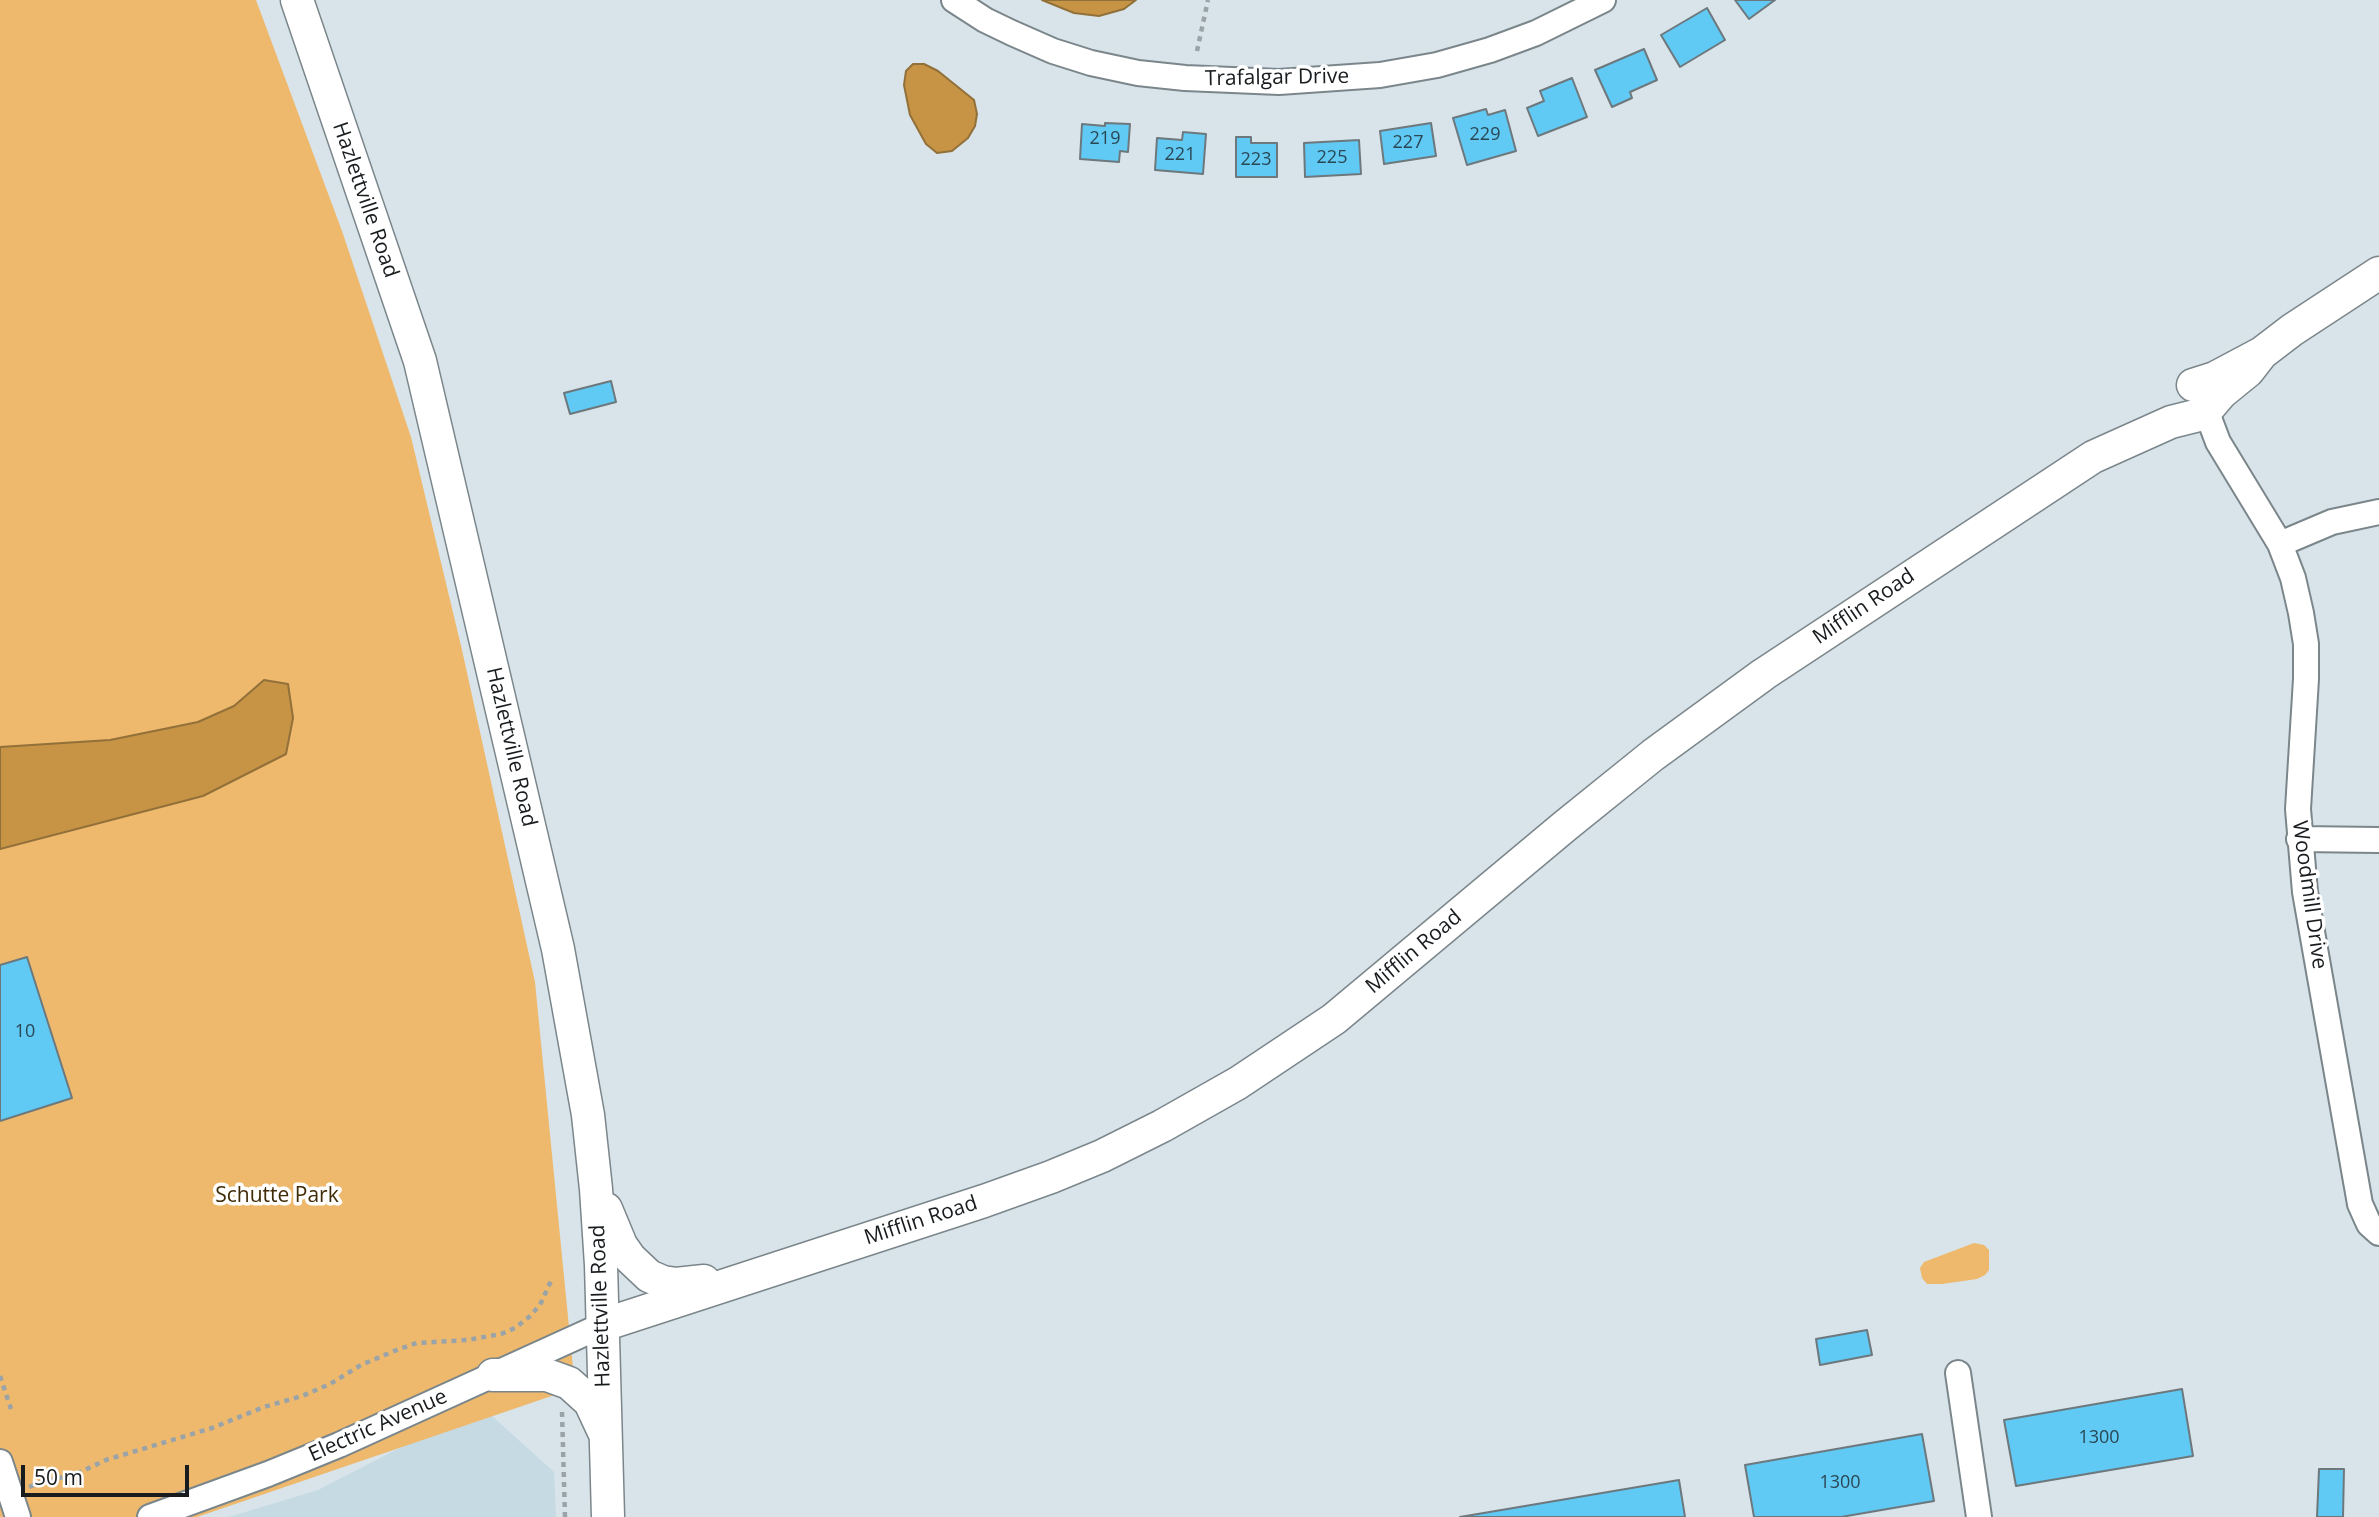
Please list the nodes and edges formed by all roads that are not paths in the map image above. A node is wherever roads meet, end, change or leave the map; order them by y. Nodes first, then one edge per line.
1 (297, 0) edge
2 (954, 0) edge
3 (1603, 0) edge
4 (2379, 273) edge
5 (2195, 405) junction
6 (2379, 512) edge
7 (2280, 544) junction
8 (2299, 839) junction
9 (2379, 840) edge
10 (595, 1177) junction
11 (2379, 1233) edge
12 (740, 1278) junction
13 (603, 1325) junction
14 (1958, 1373) dead end
15 (493, 1375) junction
16 (606, 1437) junction
17 (0, 1462) edge
18 (18, 1517) edge
19 (150, 1517) edge
20 (608, 1517) edge
21 (1979, 1517) edge

1 - 10 main road, Hazlettville Road
2 - 3 street, Trafalgar Drive
4 - 5 main road
5 - 7 street, Woodmill Drive
5 - 12 main road, Mifflin Road
6 - 7 street
7 - 8 street, Woodmill Drive
8 - 9 street
8 - 11 street, Woodmill Drive
10 - 12 main road
10 - 13 main road, Hazlettville Road
12 - 13 main road, Mifflin Road
13 - 15 street, Electric Avenue
13 - 16 main road, Hazlettville Road
14 - 21 street
15 - 16 main road
15 - 19 street, Electric Avenue
16 - 20 main road, Hazlettville Road
17 - 18 street

